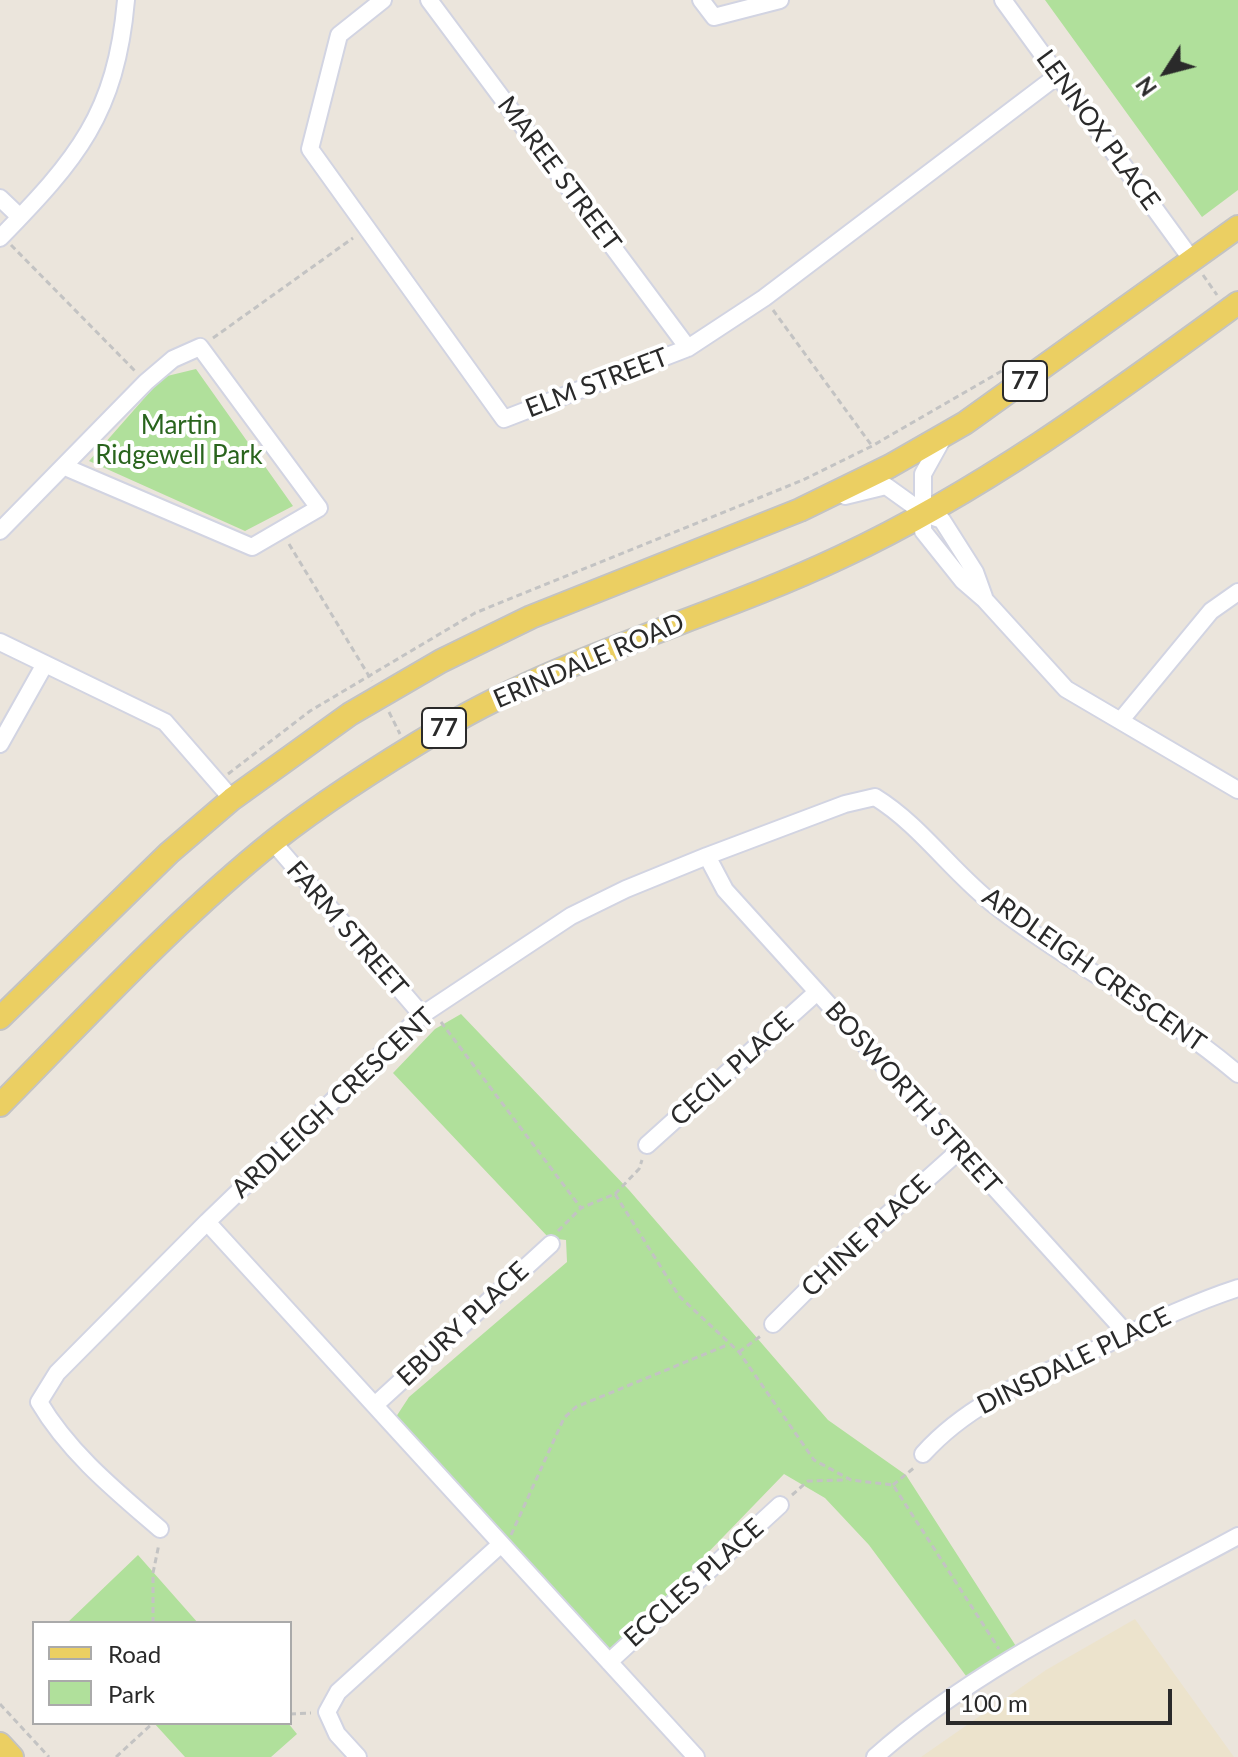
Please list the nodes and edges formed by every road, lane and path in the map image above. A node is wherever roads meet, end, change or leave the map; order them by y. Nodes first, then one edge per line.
1 (126, 0) edge
2 (383, 0) edge
3 (429, 0) edge
4 (701, 0) edge
5 (780, 0) edge
6 (1003, 0) edge
7 (1057, 76) junction
8 (0, 198) edge
9 (20, 217) junction
10 (1238, 227) edge
11 (367, 228) junction
12 (1, 237) edge
13 (1192, 260) junction
14 (764, 298) junction
15 (1233, 307) edge
16 (200, 347) junction
17 (688, 348) junction
18 (1008, 368) dead end
19 (146, 382) junction
20 (946, 434) junction
21 (872, 446) junction
22 (65, 467) junction
23 (828, 496) junction
24 (925, 514) junction
25 (0, 531) edge
26 (280, 531) junction
27 (1238, 592) edge
28 (0, 642) edge
29 (45, 664) junction
30 (369, 675) junction
31 (380, 696) junction
32 (1121, 720) junction
33 (0, 744) edge
34 (409, 750) junction
35 (225, 790) junction
36 (1238, 790) edge
37 (273, 842) junction
38 (707, 856) junction
39 (817, 992) junction
40 (427, 1012) junction
41 (0, 1018) edge
42 (1238, 1074) edge
43 (0, 1105) edge
44 (647, 1145) joint
45 (961, 1149) junction
46 (615, 1194) junction
47 (581, 1208) junction
48 (207, 1222) junction
49 (551, 1244) joint
50 (1238, 1288) edge
51 (773, 1324) joint
52 (1127, 1334) junction
53 (728, 1345) junction
54 (739, 1352) junction
55 (375, 1405) junction
56 (923, 1454) joint
57 (851, 1480) junction
58 (893, 1485) junction
59 (780, 1505) joint
60 (160, 1529) joint
61 (1238, 1536) edge
62 (500, 1545) junction
63 (153, 1621) edge
64 (609, 1662) junction
65 (1009, 1662) junction
66 (0, 1704) edge
67 (327, 1712) junction
68 (292, 1714) edge
69 (151, 1725) edge
70 (0, 1744) edge
71 (12, 1757) edge
72 (49, 1757) edge
73 (116, 1757) edge
74 (358, 1757) edge
75 (696, 1757) edge
76 (875, 1757) edge

1 - 9 street
2 - 11 street, ELM STREET
3 - 17 street, MAREE STREET
4 - 5 street
6 - 7 street, LENNOX PLACE
7 - 13 street, LENNOX PLACE
7 - 14 street, ELM STREET
8 - 9 street
9 - 12 street
10 - 13 main road, 77
11 - 16 path
11 - 17 street, ELM STREET
12 - 19 path
13 - 15 path
13 - 20 main road, 77
14 - 17 street, ELM STREET
14 - 21 path
15 - 24 main road, ERINDALE ROAD / 77
16 - 19 street
16 - 26 street
18 - 21 path
19 - 22 street
20 - 23 main road, 77
20 - 24 street
21 - 30 path
22 - 25 street
22 - 26 street
23 - 24 street
23 - 31 main road, 77
24 - 32 street
24 - 34 main road, ERINDALE ROAD / 77
26 - 30 path
27 - 32 street
28 - 29 street
29 - 33 street
29 - 35 street
30 - 31 path
30 - 35 path
31 - 34 path
31 - 35 main road, 77
32 - 36 street
34 - 37 main road, ERINDALE ROAD / 77
35 - 41 main road, 77
37 - 40 street, FARM STREET
37 - 43 main road, ERINDALE ROAD / 77
38 - 39 street, BOSWORTH STREET
38 - 40 street, ARDLEIGH CRESCENT
38 - 42 street, ARDLEIGH CRESCENT
39 - 44 street, CECIL PLACE
39 - 45 street, BOSWORTH STREET
40 - 47 path
40 - 48 street, ARDLEIGH CRESCENT
44 - 46 path
45 - 51 street, CHINE PLACE
45 - 52 street, BOSWORTH STREET
46 - 47 path
46 - 53 path
47 - 49 path
48 - 55 street
48 - 60 street, ARDLEIGH CRESCENT
49 - 55 street, EBURY PLACE
50 - 52 street, DINSDALE PLACE
51 - 54 path
52 - 56 street, DINSDALE PLACE
53 - 54 path
53 - 62 path
54 - 57 path
55 - 62 street
56 - 58 path
57 - 58 path
57 - 59 path
58 - 65 path
59 - 64 street, ECCLES PLACE
60 - 63 path
61 - 65 street
62 - 64 street
62 - 67 street
64 - 75 street
65 - 76 street
66 - 72 path
67 - 68 path
67 - 74 street
69 - 73 path
70 - 71 main road

